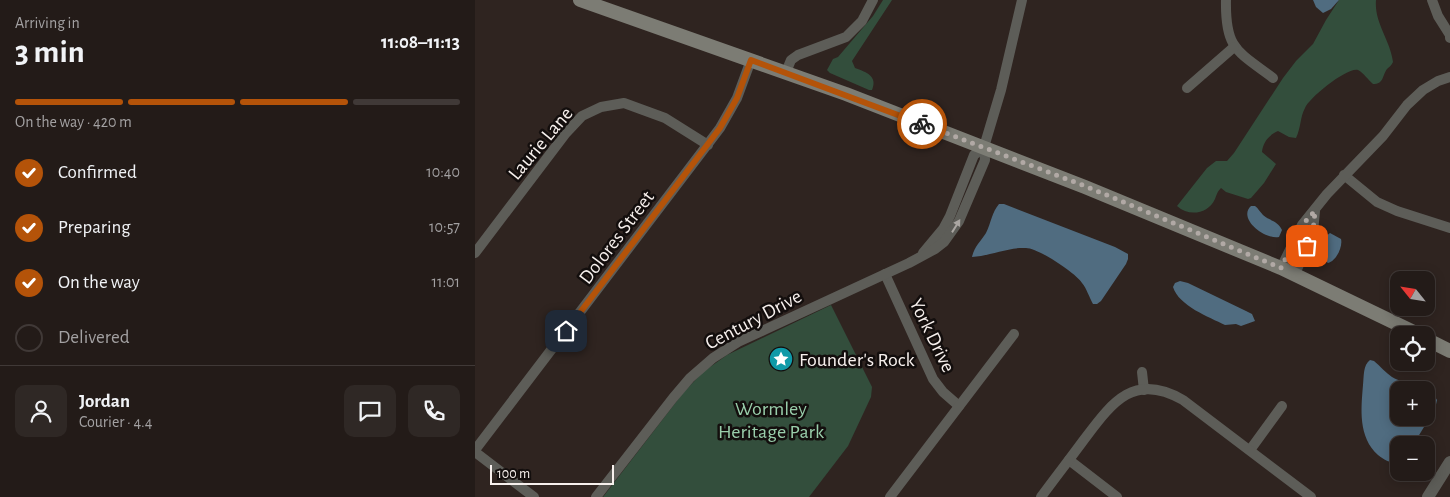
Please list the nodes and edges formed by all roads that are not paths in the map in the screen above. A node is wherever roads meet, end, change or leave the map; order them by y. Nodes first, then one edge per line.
1 (580, 0) edge
2 (873, 0) edge
3 (1022, 0) edge
4 (1226, 0) edge
5 (1433, 0) edge
6 (1450, 34) edge
7 (1450, 38) edge
8 (1234, 47) junction
9 (751, 60) junction
10 (786, 72) junction
11 (1450, 77) edge
12 (1273, 78) dead end
13 (1187, 88) dead end
14 (708, 145) junction
15 (983, 147) junction
16 (1344, 175) junction
17 (1315, 211) junction
18 (1450, 228) edge
19 (475, 253) edge
20 (1281, 268) junction
21 (885, 274) junction
22 (1295, 274) junction
23 (1402, 326) edge
24 (1014, 334) dead end
25 (1435, 343) edge
26 (1450, 351) edge
27 (1142, 372) dead end
28 (1143, 390) junction
29 (959, 406) junction
30 (1282, 406) dead end
31 (1250, 450) junction
32 (475, 451) edge
33 (1069, 460) junction
34 (1450, 462) edge
35 (534, 497) edge
36 (596, 497) edge
37 (890, 497) edge
38 (1041, 497) edge
39 (1117, 497) edge
40 (1311, 497) edge
41 (1428, 497) edge

1 - 9 main road
2 - 10 street
3 - 15 street, Century Drive
4 - 8 street
5 - 6 street
6 - 7 street
8 - 12 street
8 - 13 street
9 - 10 main road
9 - 14 street, Dolores Street
10 - 15 main road
11 - 16 street
14 - 19 street, Laurie Lane
14 - 32 street, Dolores Street
15 - 20 main road
15 - 21 street, Century Drive
16 - 17 street
16 - 18 street
17 - 20 street
17 - 22 street
20 - 22 main road
21 - 29 street, York Drive
21 - 36 street, Century Drive
22 - 23 main road
24 - 29 street
25 - 26 main road
27 - 28 street
28 - 31 street
28 - 33 street
29 - 37 street
30 - 31 street
31 - 40 street
32 - 35 street
33 - 38 street
33 - 39 street
34 - 41 street

